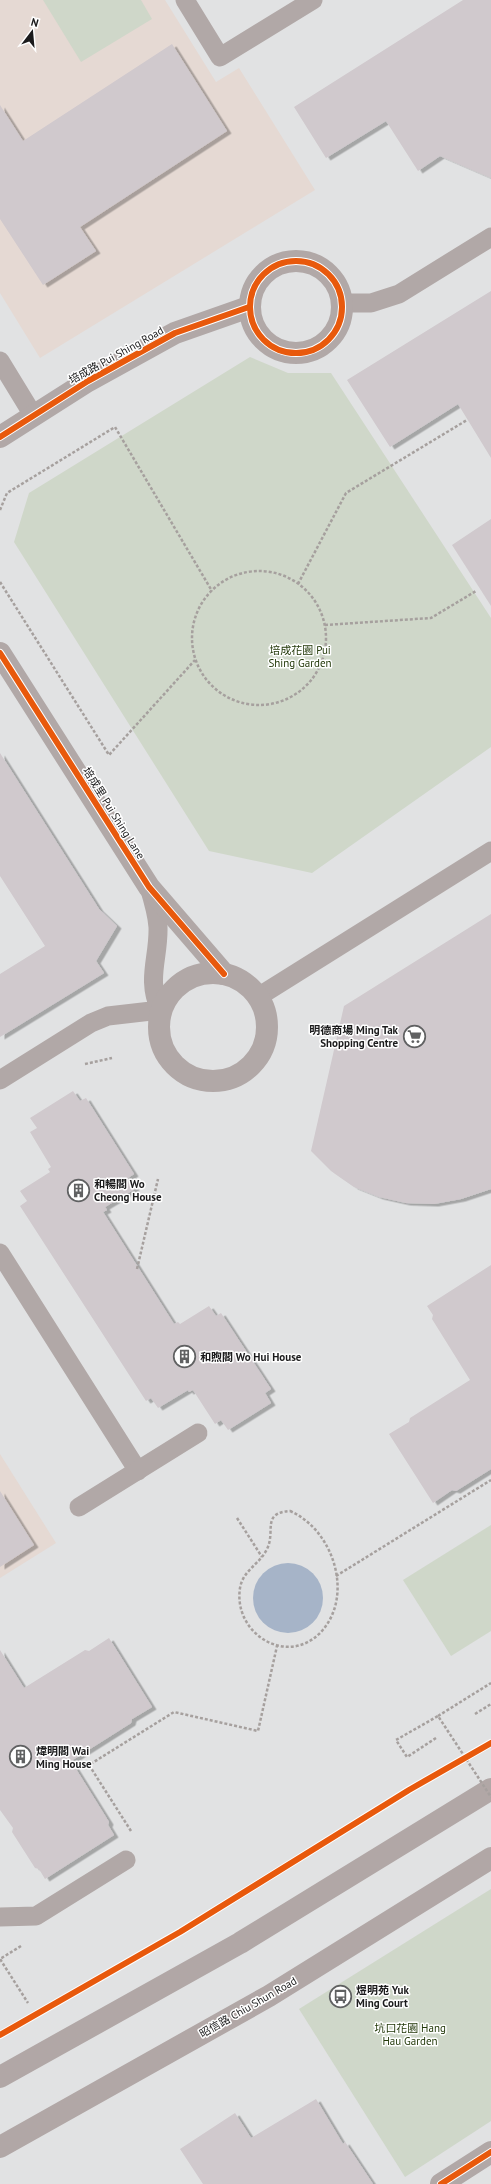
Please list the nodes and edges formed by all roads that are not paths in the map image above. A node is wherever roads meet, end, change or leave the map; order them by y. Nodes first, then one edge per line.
1 (184, 0) edge
2 (313, 0) edge
3 (491, 237) edge
4 (342, 303) junction
5 (249, 307) junction
6 (0, 361) edge
7 (33, 415) junction
8 (0, 437) edge
9 (0, 653) edge
10 (491, 851) edge
11 (149, 887) junction
12 (224, 974) junction
13 (258, 997) junction
14 (160, 1010) junction
15 (0, 1080) edge
16 (0, 1253) edge
17 (198, 1433) dead end
18 (138, 1470) junction
19 (79, 1507) dead end
20 (491, 1789) edge
21 (491, 1858) edge
22 (126, 1860) dead end
23 (0, 1917) edge
24 (0, 2077) edge
25 (0, 2147) edge
26 (491, 2152) edge
27 (441, 2184) edge

1 - 2 lane
3 - 4 lane
4 - 5 street
4 - 5 street
5 - 7 street, 培成路 Pui Shing Road
6 - 7 lane
7 - 8 street, 培成路 Pui Shing Road
9 - 11 street, 培成里 Pui Shing Lane
10 - 13 lane
11 - 12 street, 培成里 Pui Shing Lane
11 - 14 lane
12 - 13 street, 培成里 Pui Shing Lane
12 - 14 street, 培成里 Pui Shing Lane
13 - 14 street, 培成里 Pui Shing Lane
14 - 15 lane
16 - 18 lane
17 - 18 lane
18 - 19 lane
20 - 24 main road
21 - 25 main road, 昭信路 Chiu Shun Road
22 - 23 lane
26 - 27 street

